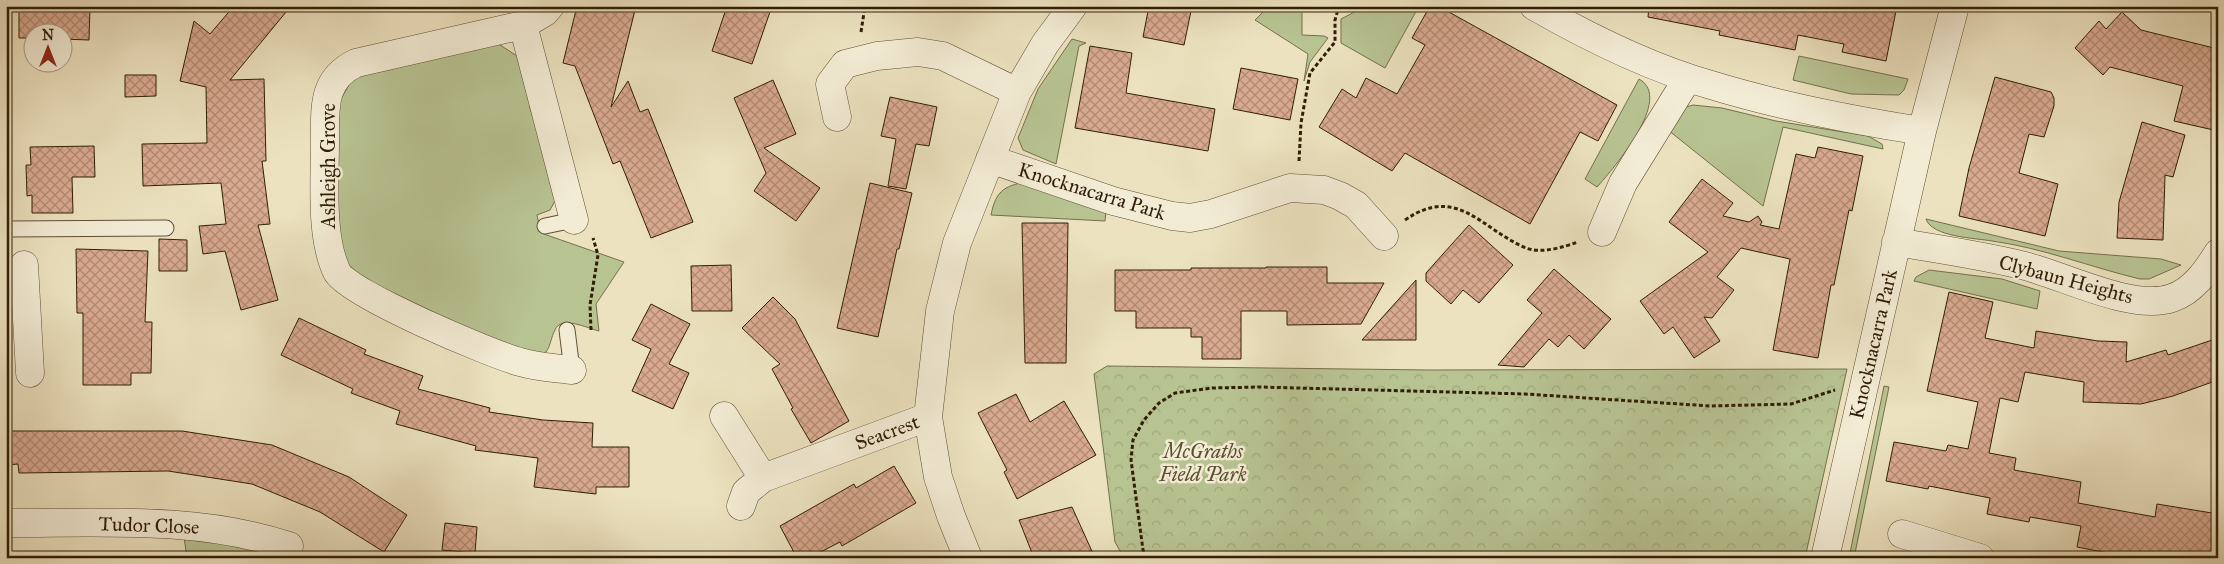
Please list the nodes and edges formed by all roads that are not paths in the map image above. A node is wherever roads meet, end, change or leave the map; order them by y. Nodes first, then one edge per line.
1 (550, 6) edge
2 (1073, 6) edge
3 (1534, 6) edge
4 (1955, 6) edge
5 (523, 25) junction
6 (1688, 78) junction
7 (1017, 92) junction
8 (837, 117) dead end
9 (1922, 131) junction
10 (990, 159) junction
11 (574, 220) joint
12 (544, 226) dead end
13 (166, 228) dead end
14 (6, 229) edge
15 (1602, 232) road end
16 (1384, 236) road end
17 (1896, 242) junction
18 (2218, 254) edge
19 (18, 271) edge
20 (567, 330) dead end
21 (16, 340) edge
22 (572, 370) joint
23 (30, 373) dead end
24 (724, 416) dead end
25 (928, 417) junction
26 (764, 478) junction
27 (741, 506) dead end
28 (6, 523) edge
29 (1902, 534) dead end
30 (289, 552) edge
31 (968, 558) edge
32 (1825, 558) edge
33 (1980, 558) edge

1 - 5 street, Ashleigh Grove
2 - 7 street, Knocknacarra Park
3 - 6 street
4 - 9 street, Knocknacarra Park
5 - 11 street
5 - 22 street, Ashleigh Grove
6 - 9 street
6 - 15 street
7 - 8 street
7 - 10 street, Knocknacarra Park
9 - 17 street, Knocknacarra Park
10 - 16 street, Knocknacarra Park
10 - 25 street, Knocknacarra Park
11 - 12 lane
13 - 14 lane
17 - 18 street, Clybaun Heights
17 - 32 street, Knocknacarra Park
19 - 21 street
20 - 22 lane
21 - 23 street
24 - 26 street
25 - 26 street, Seacrest
25 - 31 street, Seacrest
26 - 27 street, Seacrest
28 - 30 street, Tudor Close
29 - 33 street

